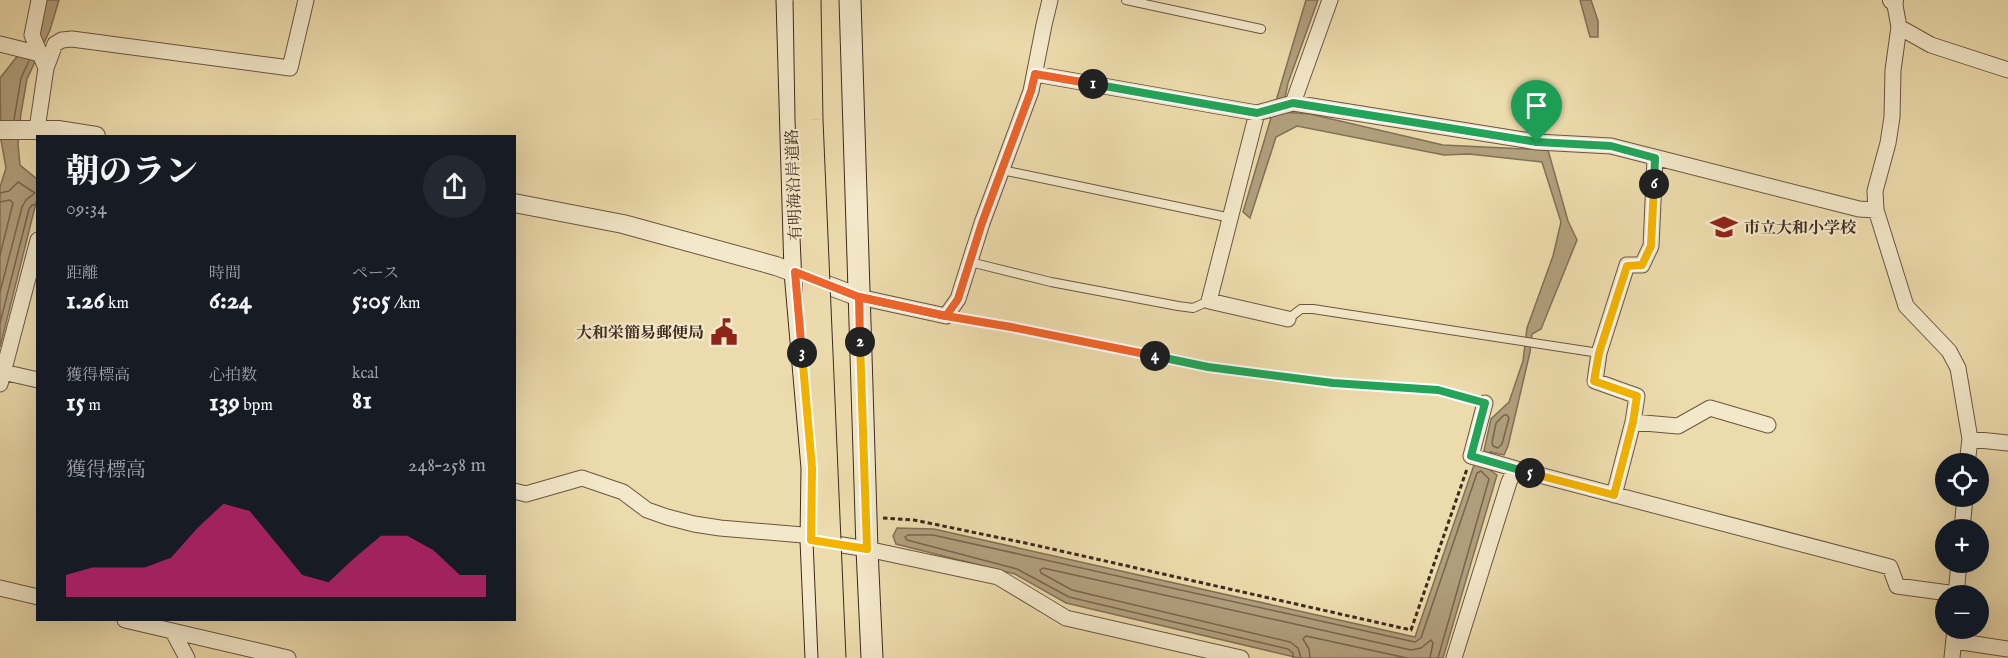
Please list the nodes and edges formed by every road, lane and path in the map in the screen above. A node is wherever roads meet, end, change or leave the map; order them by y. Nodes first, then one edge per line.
1 (39, 0) edge
2 (306, 0) edge
3 (787, 0) edge
4 (801, 0) edge
5 (807, 0) edge
6 (850, 0) edge
7 (1050, 0) edge
8 (1126, 0) edge
9 (1330, 0) edge
10 (1894, 0) edge
11 (1899, 27) junction
12 (1261, 29) dead end
13 (0, 44) edge
14 (43, 61) junction
15 (2008, 70) edge
16 (1035, 74) junction
17 (1293, 103) junction
18 (1257, 113) junction
19 (37, 129) junction
20 (0, 130) edge
21 (65, 134) edge
22 (80, 135) edge
23 (1655, 158) junction
24 (1002, 170) junction
25 (516, 203) edge
26 (1869, 209) junction
27 (1231, 218) junction
28 (36, 248) edge
29 (970, 262) junction
30 (795, 272) junction
31 (859, 297) junction
32 (1209, 302) junction
33 (946, 316) junction
34 (1288, 319) joint
35 (1599, 353) junction
36 (2, 378) edge
37 (36, 380) edge
38 (1485, 403) joint
39 (1633, 422) junction
40 (1768, 425) dead end
41 (1970, 439) junction
42 (2008, 443) edge
43 (1968, 453) edge
44 (1471, 456) junction
45 (1520, 470) junction
46 (516, 492) edge
47 (1614, 495) junction
48 (866, 518) junction
49 (811, 540) junction
50 (867, 549) junction
51 (0, 588) edge
52 (1935, 592) edge
53 (36, 597) edge
54 (129, 621) edge
55 (173, 632) junction
56 (1954, 639) edge
57 (1970, 639) edge
58 (2008, 649) edge
59 (188, 658) edge
60 (288, 658) edge
61 (816, 658) edge
62 (832, 658) edge
63 (872, 658) edge
64 (1241, 658) edge
65 (1454, 658) edge
66 (1952, 658) edge

1 - 14 street
2 - 14 street
3 - 4 main road
3 - 30 main road, 有明海沿岸道路
5 - 62 highway, bridge
6 - 31 main road
7 - 16 street
8 - 12 lane
9 - 17 street
10 - 11 street
11 - 15 street
11 - 26 street
13 - 14 street
14 - 19 street
16 - 18 street
16 - 24 street
17 - 18 street
17 - 23 street
18 - 27 street
19 - 20 street
19 - 21 street
21 - 22 street
23 - 26 street
23 - 35 street
24 - 27 lane
24 - 29 street
25 - 30 street
26 - 41 street
27 - 32 street
28 - 36 street
29 - 32 lane
29 - 33 street
30 - 31 street
30 - 49 main road, 有明海沿岸道路
31 - 33 street
31 - 48 main road
32 - 34 street
33 - 38 lane
34 - 35 lane
35 - 39 street
36 - 37 street
38 - 44 street
39 - 40 street
39 - 47 street
41 - 42 street
41 - 43 street
44 - 45 street
44 - 48 path
45 - 47 street
45 - 65 street
46 - 49 street
47 - 52 street
48 - 50 main road
49 - 50 street
49 - 61 main road, 有明海沿岸道路
50 - 63 main road
50 - 64 street
51 - 53 street
54 - 55 street
55 - 59 street
55 - 60 street
56 - 66 street
57 - 58 street

